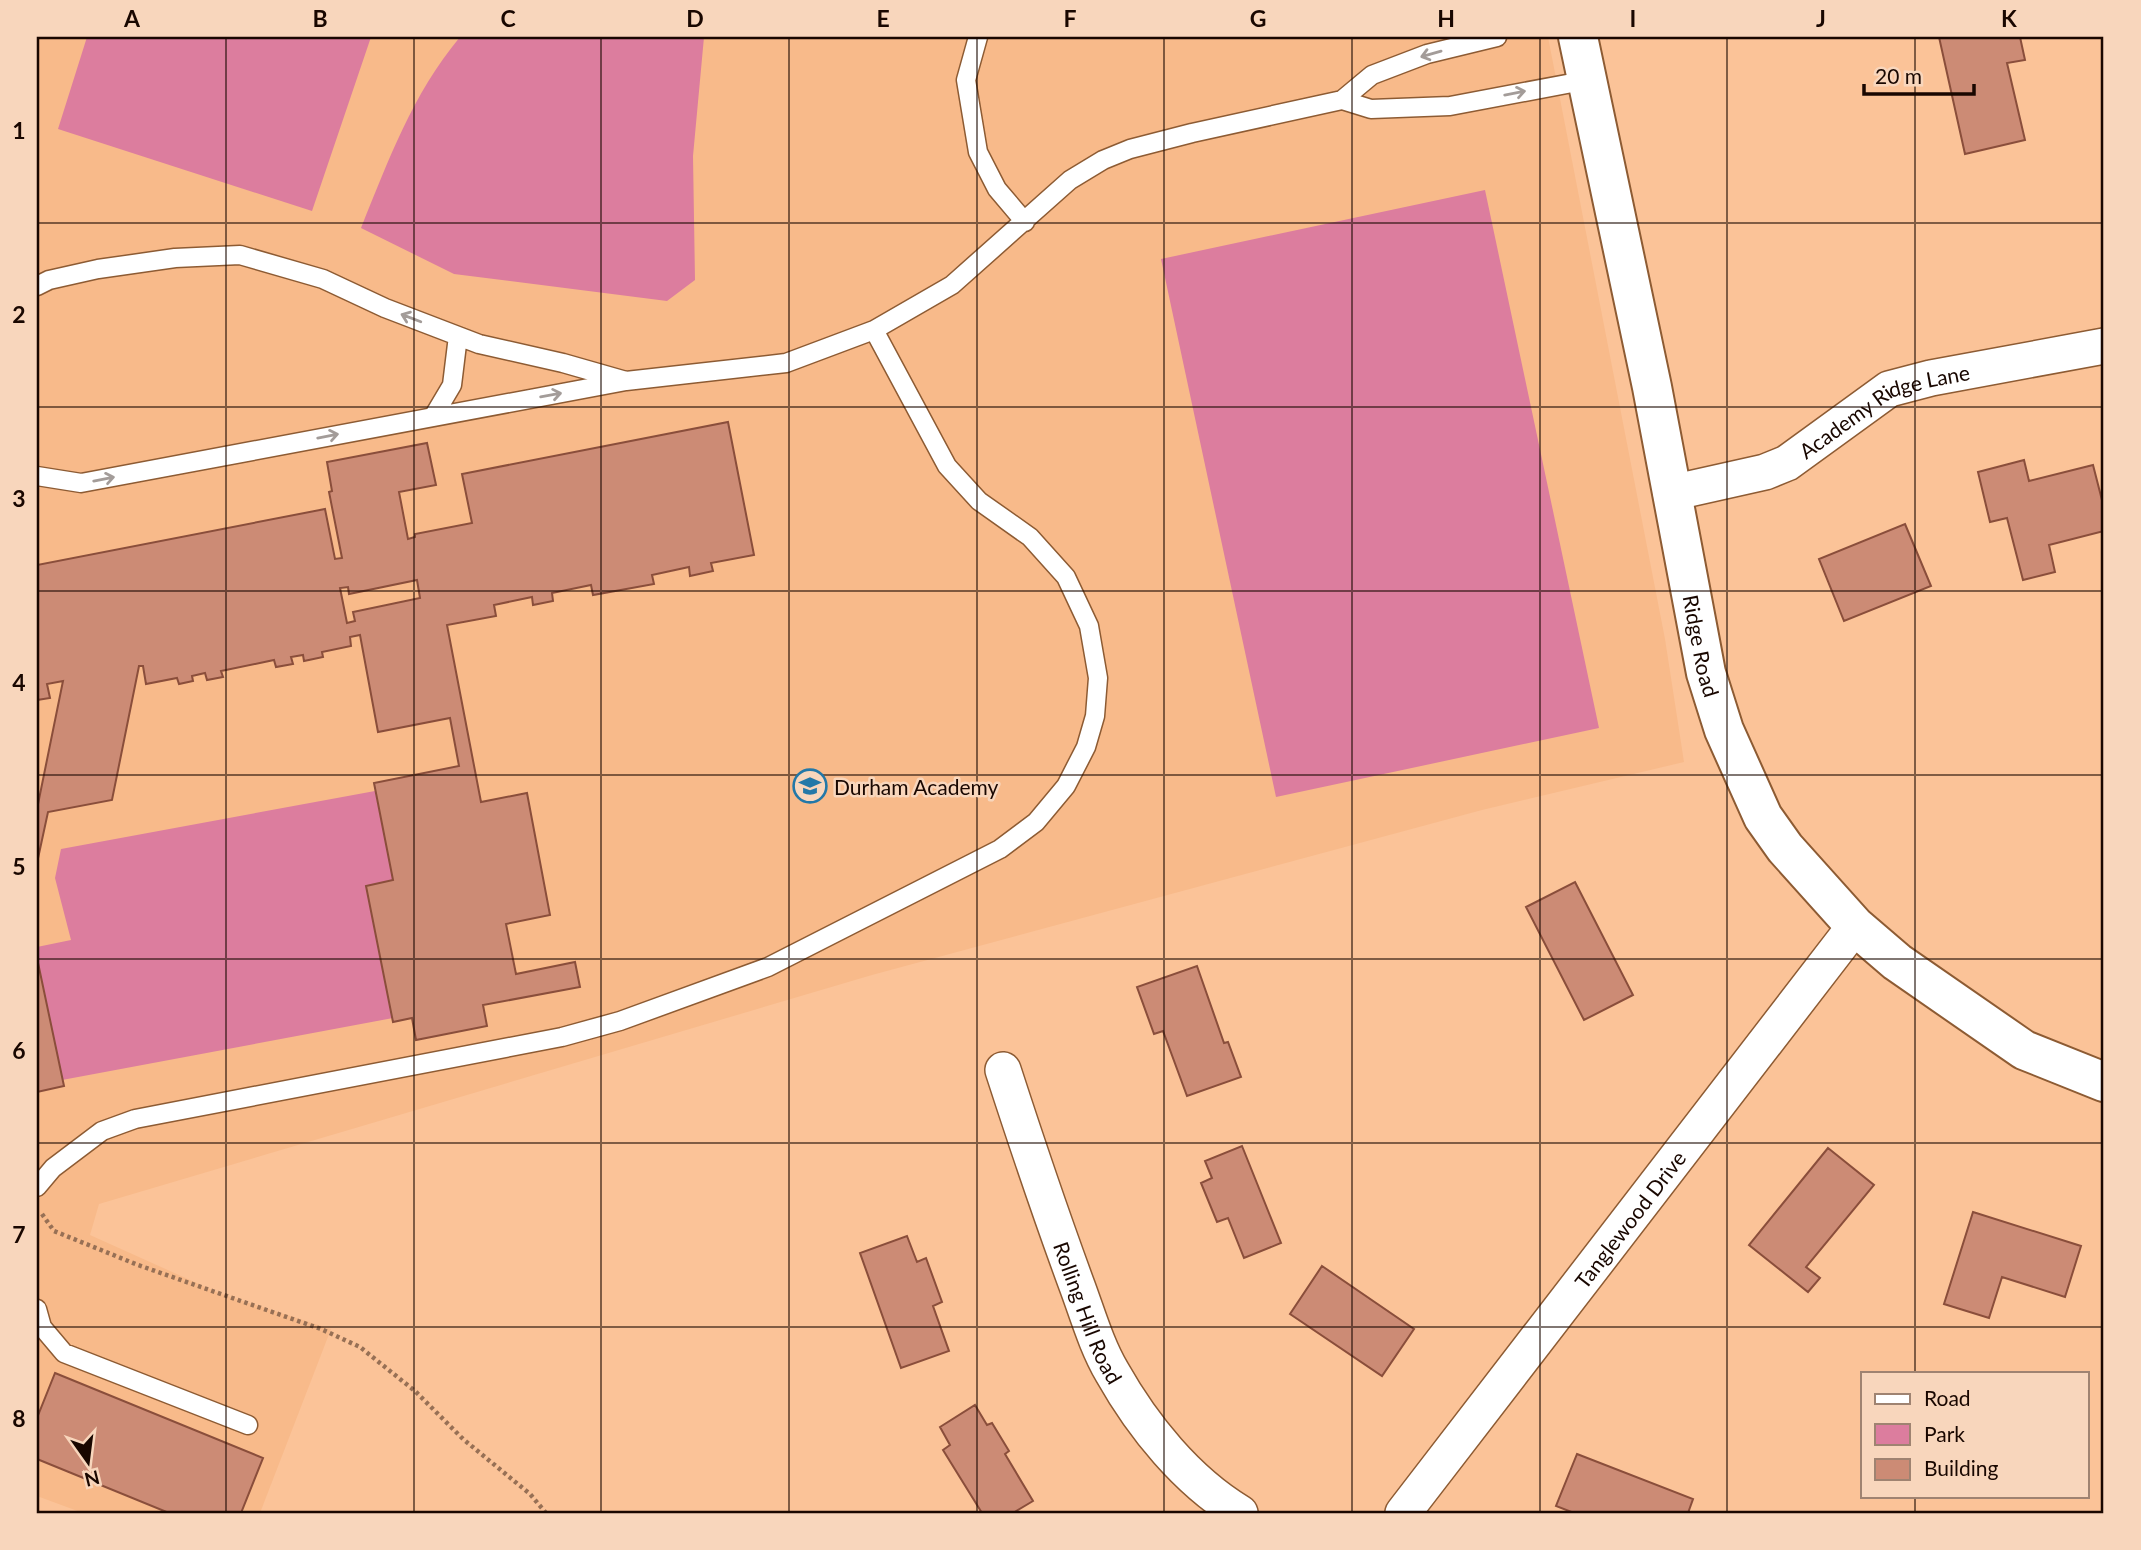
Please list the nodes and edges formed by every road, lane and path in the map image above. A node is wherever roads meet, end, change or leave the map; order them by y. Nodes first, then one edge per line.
1 (978, 37) edge
2 (1497, 37) edge
3 (1578, 37) edge
4 (1588, 80) junction
5 (1342, 100) junction
6 (1025, 222) junction
7 (37, 286) edge
8 (874, 330) junction
9 (458, 336) junction
10 (2104, 346) edge
11 (626, 381) junction
12 (433, 417) junction
13 (37, 476) edge
14 (1671, 493) junction
15 (1856, 926) junction
16 (1003, 1070) dead end
17 (2104, 1082) edge
18 (37, 1187) edge
19 (37, 1208) edge
20 (37, 1309) edge
21 (39, 1333) edge
22 (248, 1425) dead end
23 (546, 1513) edge
24 (1240, 1513) edge
25 (1403, 1513) edge

1 - 6 lane
2 -> 5 lane
3 - 4 street, Ridge Road
5 -> 4 lane
4 - 14 street, Ridge Road
5 - 6 lane
6 - 8 lane
9 -> 7 lane
8 - 11 lane
8 - 18 lane
9 - 11 lane
9 - 12 lane
10 - 14 street, Academy Ridge Lane
12 -> 11 lane
13 -> 12 lane
14 - 15 street, Ridge Road
15 - 17 street, Ridge Road
15 - 25 street, Tanglewood Drive
16 - 24 street, Rolling Hill Road
19 - 23 path
20 - 21 lane
21 - 22 lane

